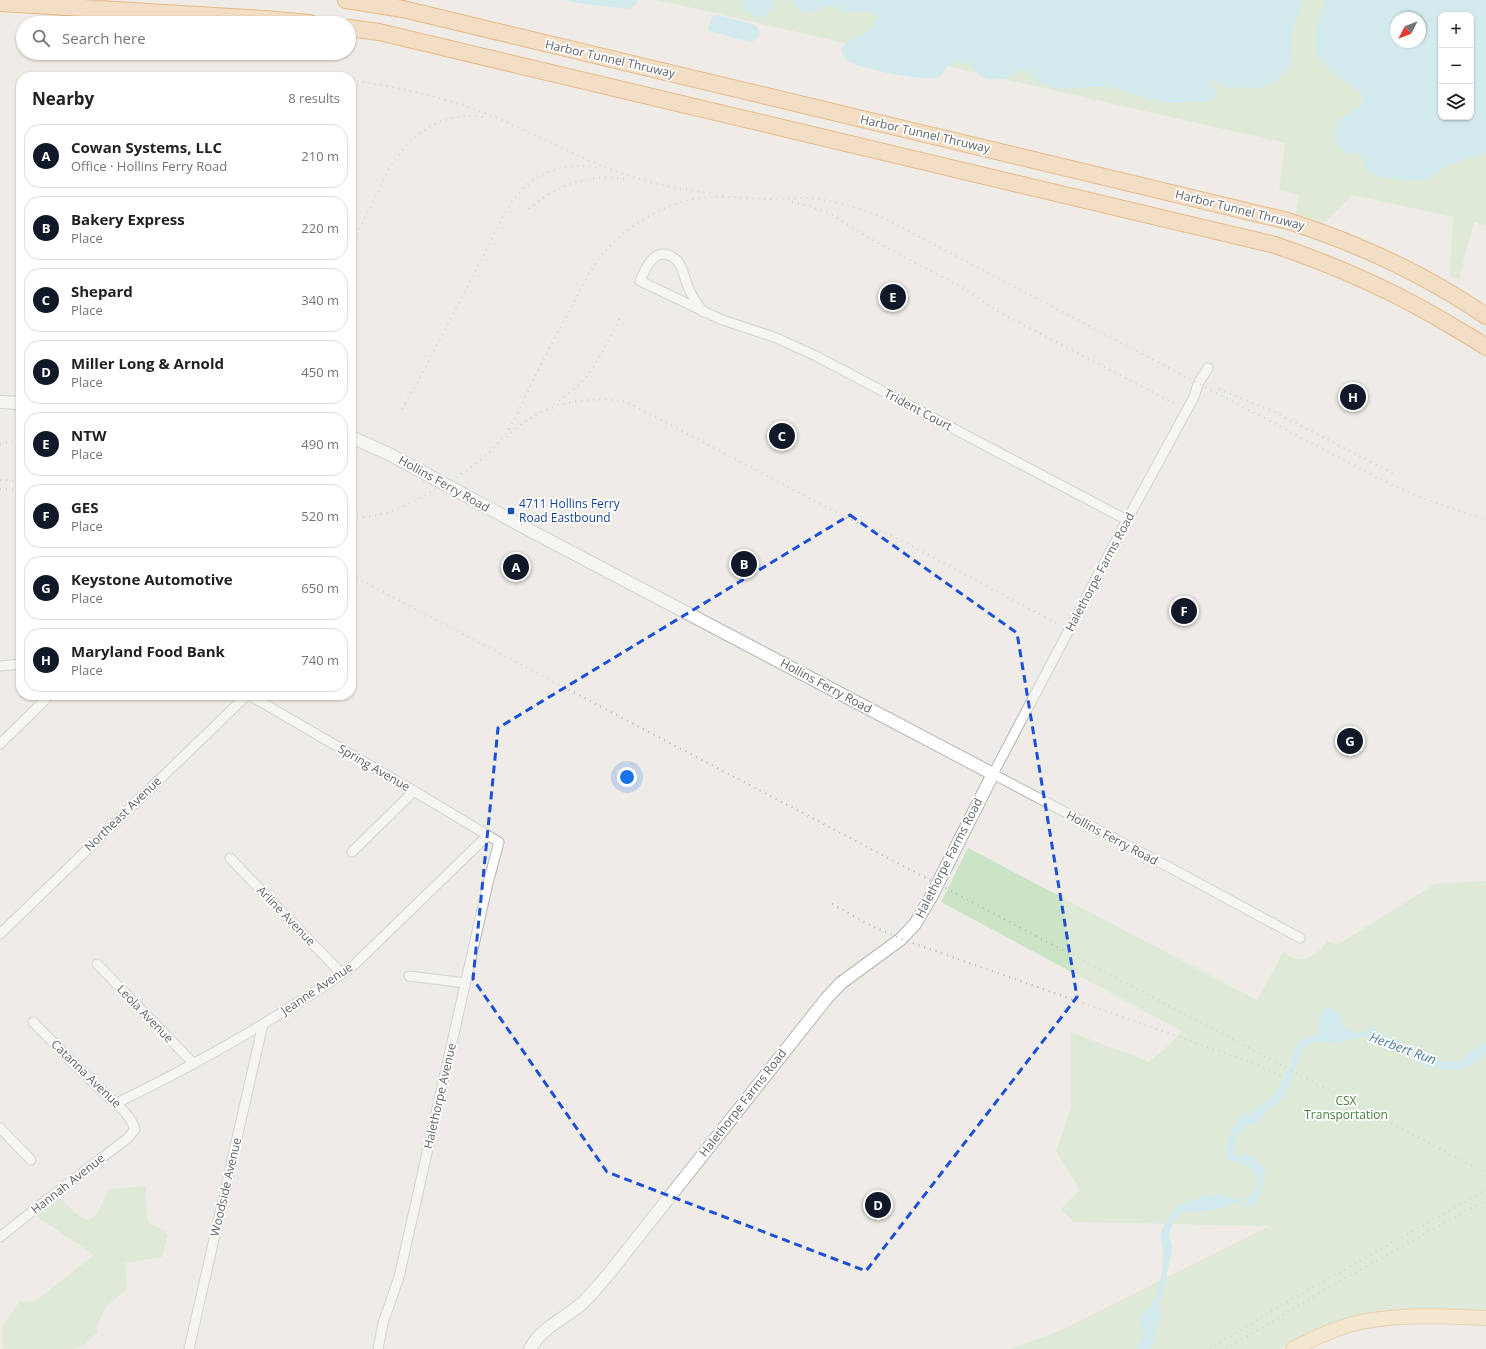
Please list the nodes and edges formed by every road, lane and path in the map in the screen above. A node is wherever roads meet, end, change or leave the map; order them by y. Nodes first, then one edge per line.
1 (346, 0) edge
2 (0, 3) edge
3 (215, 16) edge
4 (356, 29) edge
5 (703, 312) junction
6 (1486, 316) edge
7 (1486, 347) edge
8 (1208, 368) dead end
9 (0, 402) edge
10 (16, 403) edge
11 (356, 439) edge
12 (1127, 520) junction
13 (16, 664) edge
14 (0, 666) edge
15 (45, 700) edge
16 (243, 700) edge
17 (257, 700) edge
18 (0, 744) edge
19 (993, 774) junction
20 (414, 791) junction
21 (488, 836) junction
22 (498, 842) joint
23 (352, 852) dead end
24 (230, 858) dead end
25 (0, 934) edge
26 (1300, 938) dead end
27 (97, 964) dead end
28 (342, 974) junction
29 (409, 976) dead end
30 (465, 983) junction
31 (33, 1022) dead end
32 (263, 1024) junction
33 (194, 1064) junction
34 (117, 1103) junction
35 (0, 1128) edge
36 (135, 1129) joint
37 (31, 1160) dead end
38 (0, 1237) edge
39 (1486, 1318) edge
40 (189, 1349) edge
41 (378, 1349) edge
42 (530, 1349) edge
43 (1293, 1349) edge

1 - 6 highway, Harbor Tunnel Thruway
2 - 3 highway
4 - 7 highway
5 - 5 street, Trident Court
5 - 12 street, Trident Court
8 - 12 street, Halethorpe Farms Road
9 - 10 street
11 - 19 street, Hollins Ferry Road
12 - 19 street, Halethorpe Farms Road
13 - 14 street
15 - 18 street
16 - 25 street, Northeast Avenue
17 - 20 street, Spring Avenue
19 - 26 street, Hollins Ferry Road
19 - 42 street, Halethorpe Farms Road
20 - 21 street, Spring Avenue
20 - 23 street
21 - 22 street, Spring Avenue
21 - 28 street, Jeanne Avenue
22 - 30 street, Halethorpe Avenue
24 - 28 street, Arline Avenue
27 - 33 street, Leola Avenue
28 - 32 street, Jeanne Avenue
29 - 30 street
30 - 41 street, Halethorpe Avenue
31 - 34 street, Catanna Avenue
32 - 33 street, Jeanne Avenue
32 - 40 street, Woodside Avenue
33 - 34 street, Jeanne Avenue
34 - 36 street, Catanna Avenue
35 - 37 street
36 - 38 street, Hannah Avenue
39 - 43 main road

